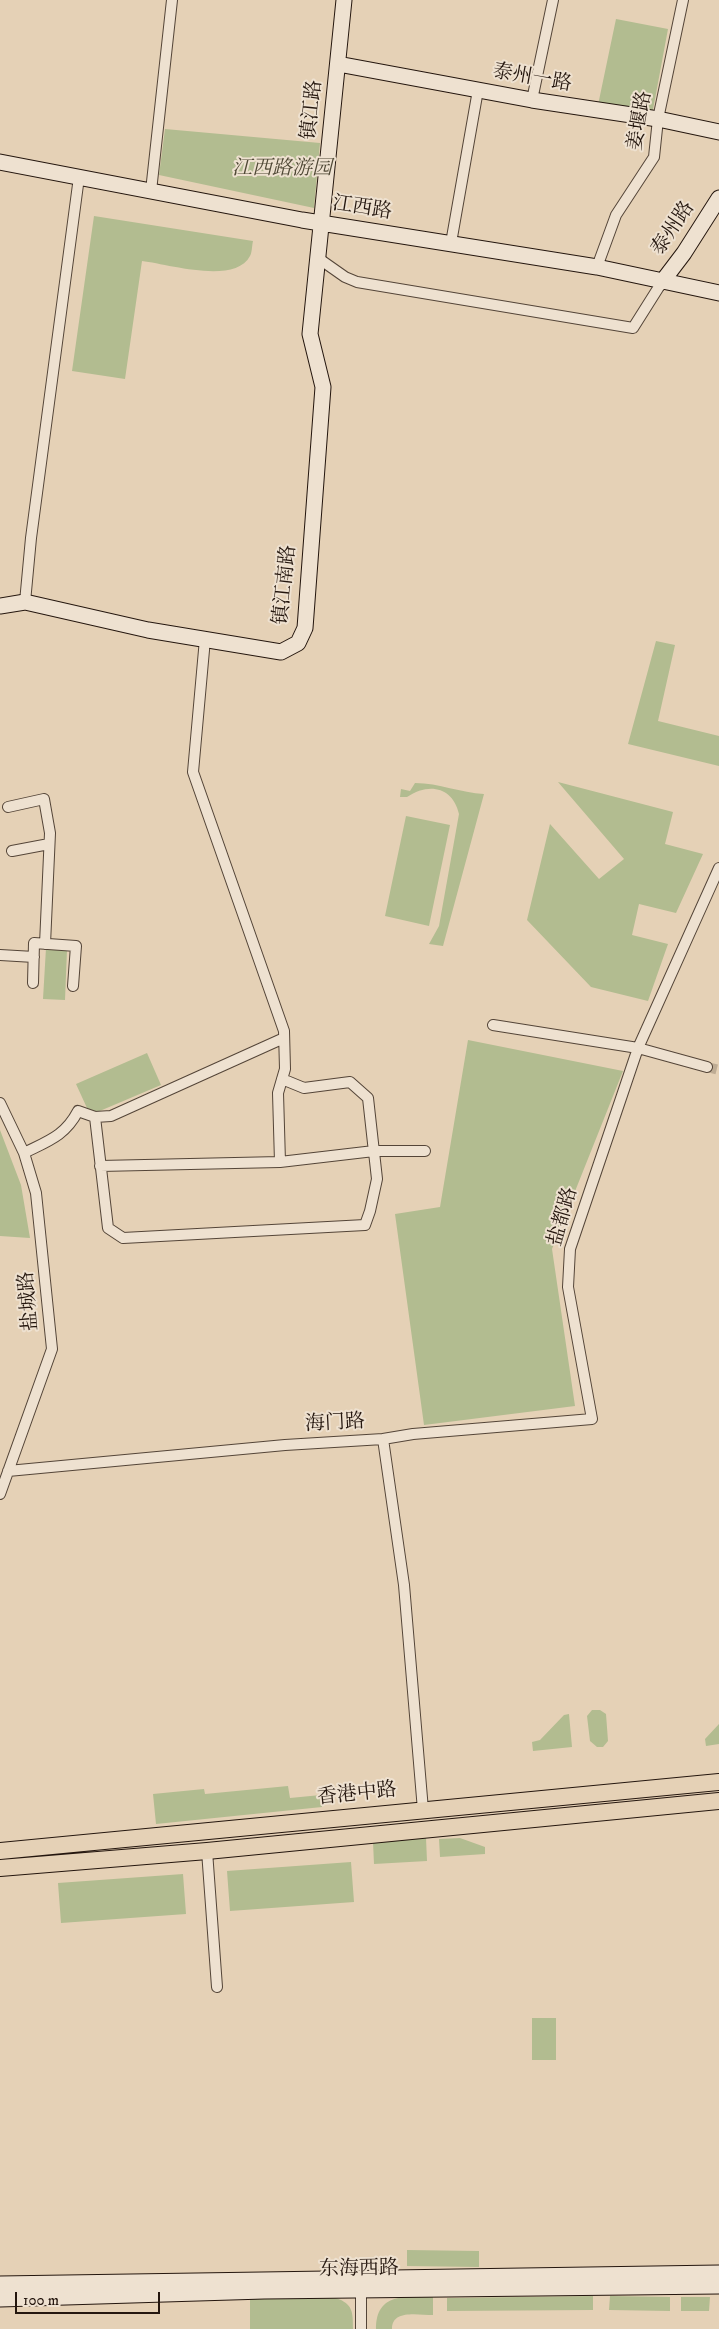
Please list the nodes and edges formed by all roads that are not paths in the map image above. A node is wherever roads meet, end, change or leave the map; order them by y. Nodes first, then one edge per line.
1 (172, 0) edge
2 (344, 0) edge
3 (553, 0) edge
4 (683, 0) edge
5 (338, 64) junction
6 (478, 90) junction
7 (532, 100) junction
8 (658, 119) junction
9 (719, 132) edge
10 (0, 162) edge
11 (79, 177) junction
12 (151, 191) junction
13 (719, 198) edge
14 (322, 223) junction
15 (451, 243) junction
16 (318, 258) junction
17 (597, 267) junction
18 (662, 282) junction
19 (719, 293) edge
20 (24, 602) junction
21 (0, 606) edge
22 (205, 639) junction
23 (8, 807) dead end
24 (50, 844) junction
25 (12, 851) dead end
26 (719, 868) edge
27 (46, 944) junction
28 (0, 955) edge
29 (34, 957) junction
30 (32, 983) dead end
31 (73, 986) dead end
32 (492, 1025) dead end
33 (284, 1038) junction
34 (638, 1048) junction
35 (707, 1067) tunnel mouth
36 (282, 1079) junction
37 (0, 1103) edge
38 (95, 1117) junction
39 (425, 1150) dead end
40 (374, 1151) junction
41 (24, 1153) junction
42 (280, 1162) junction
43 (100, 1166) junction
44 (383, 1439) junction
45 (8, 1471) junction
46 (0, 1494) edge
47 (719, 1782) edge
48 (719, 1801) edge
49 (423, 1810) junction
50 (0, 1851) edge
51 (207, 1851) junction
52 (0, 1868) edge
53 (217, 1987) dead end
54 (719, 2273) edge
55 (0, 2284) edge
56 (361, 2285) junction
57 (719, 2286) edge
58 (0, 2299) edge
59 (361, 2329) edge

1 - 12 street
2 - 5 main road, 镇江路
3 - 7 street
4 - 8 street, 姜堰路
5 - 6 main road, 泰州一路
5 - 14 main road, 镇江路
6 - 7 main road, 泰州一路
6 - 15 street
7 - 8 main road, 泰州一路
8 - 9 main road, 泰州一路
8 - 17 street, 姜堰路
10 - 11 main road, 江西路
11 - 12 main road, 江西路
11 - 20 street
12 - 14 main road, 江西路
13 - 18 main road, 泰州路
14 - 15 main road, 江西路
14 - 16 main road, 镇江南路
15 - 17 main road, 江西路
16 - 18 street
16 - 22 main road, 镇江南路
17 - 18 main road, 江西路
18 - 19 main road, 江西路
20 - 21 main road, 镇江南路
20 - 22 main road, 镇江南路
22 - 33 street
23 - 24 street
24 - 25 street
24 - 27 street
26 - 34 street, 盐都路
27 - 29 street
27 - 31 street
28 - 29 street
29 - 30 street
32 - 34 street
33 - 36 street
33 - 38 street
34 - 35 street
34 - 44 street, 盐都路
36 - 40 street
36 - 42 street
37 - 41 street, 盐城路
38 - 41 street
38 - 43 street
39 - 40 street
40 - 42 street
40 - 43 street
41 - 45 street, 盐城路
42 - 43 street
44 - 45 street, 海门路
44 - 49 street, 海门路
45 - 46 street, 盐城路
47 - 49 main road, 香港中路
48 - 51 main road, 香港中路
49 - 50 main road, 香港中路
51 - 52 main road, 香港中路
51 - 53 street
54 - 56 main road, 东海西路
55 - 56 main road, 东海西路
56 - 57 main road, 东海西路
56 - 58 main road, 东海西路
56 - 59 street

